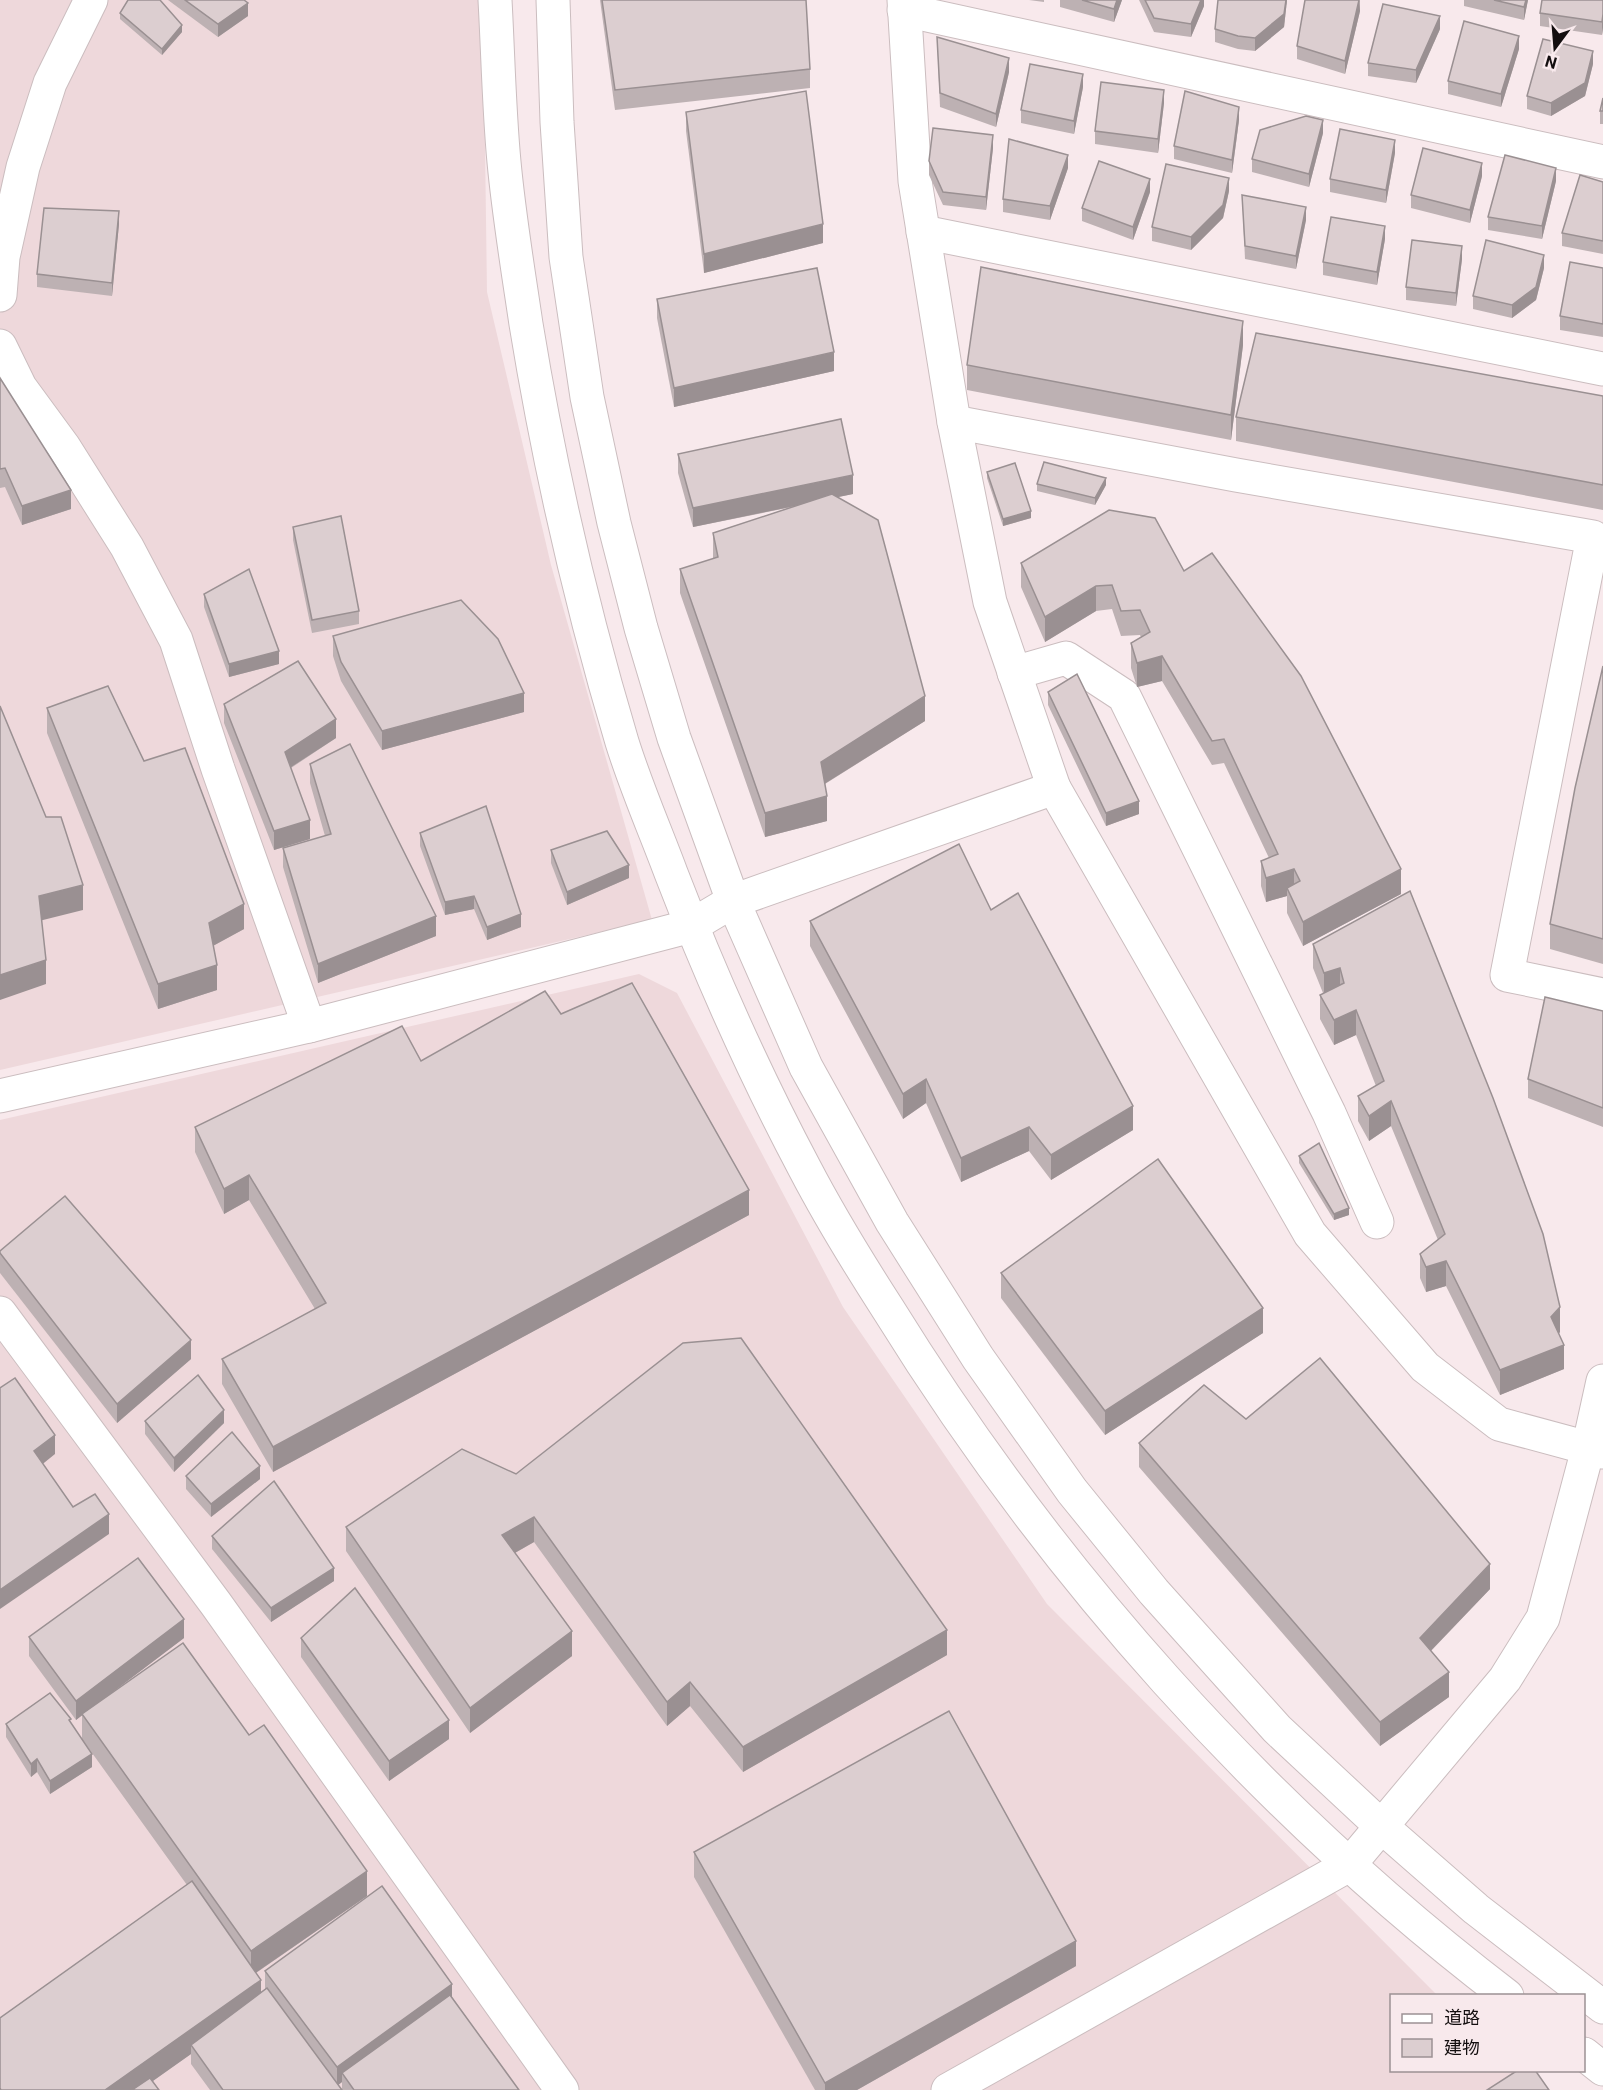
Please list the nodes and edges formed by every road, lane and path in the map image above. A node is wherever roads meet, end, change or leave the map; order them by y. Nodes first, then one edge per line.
1 (90, 0) edge
2 (495, 0) edge
3 (553, 0) edge
4 (904, 5) edge
5 (1603, 162) edge
6 (923, 232) junction
7 (0, 295) edge
8 (0, 346) edge
9 (1603, 369) edge
10 (954, 422) junction
11 (1014, 673) junction
12 (1054, 788) junction
13 (733, 901) junction
14 (692, 926) junction
15 (1603, 995) edge
16 (309, 1026) junction
17 (0, 1096) edge
18 (1377, 1221) dead end
19 (0, 1313) edge
20 (1603, 1381) edge
21 (1596, 1450) edge
22 (1381, 1826) junction
23 (1349, 1866) junction
24 (1506, 1994) edge
25 (1603, 2007) edge
26 (1585, 2055) edge
27 (1603, 2068) edge
28 (562, 2090) edge
29 (948, 2090) edge

1 - 7 street
2 - 14 street
3 - 13 street
4 - 5 street
4 - 6 street
6 - 9 street
6 - 10 street
8 - 16 street
10 - 11 street
10 - 15 street
11 - 12 street
11 - 18 street
12 - 13 street
12 - 21 street
13 - 14 street
13 - 22 street
14 - 16 street
14 - 23 street
16 - 17 street
19 - 28 street
20 - 21 street
21 - 22 street
22 - 23 street
22 - 25 street
23 - 24 street
23 - 29 street
26 - 27 street

